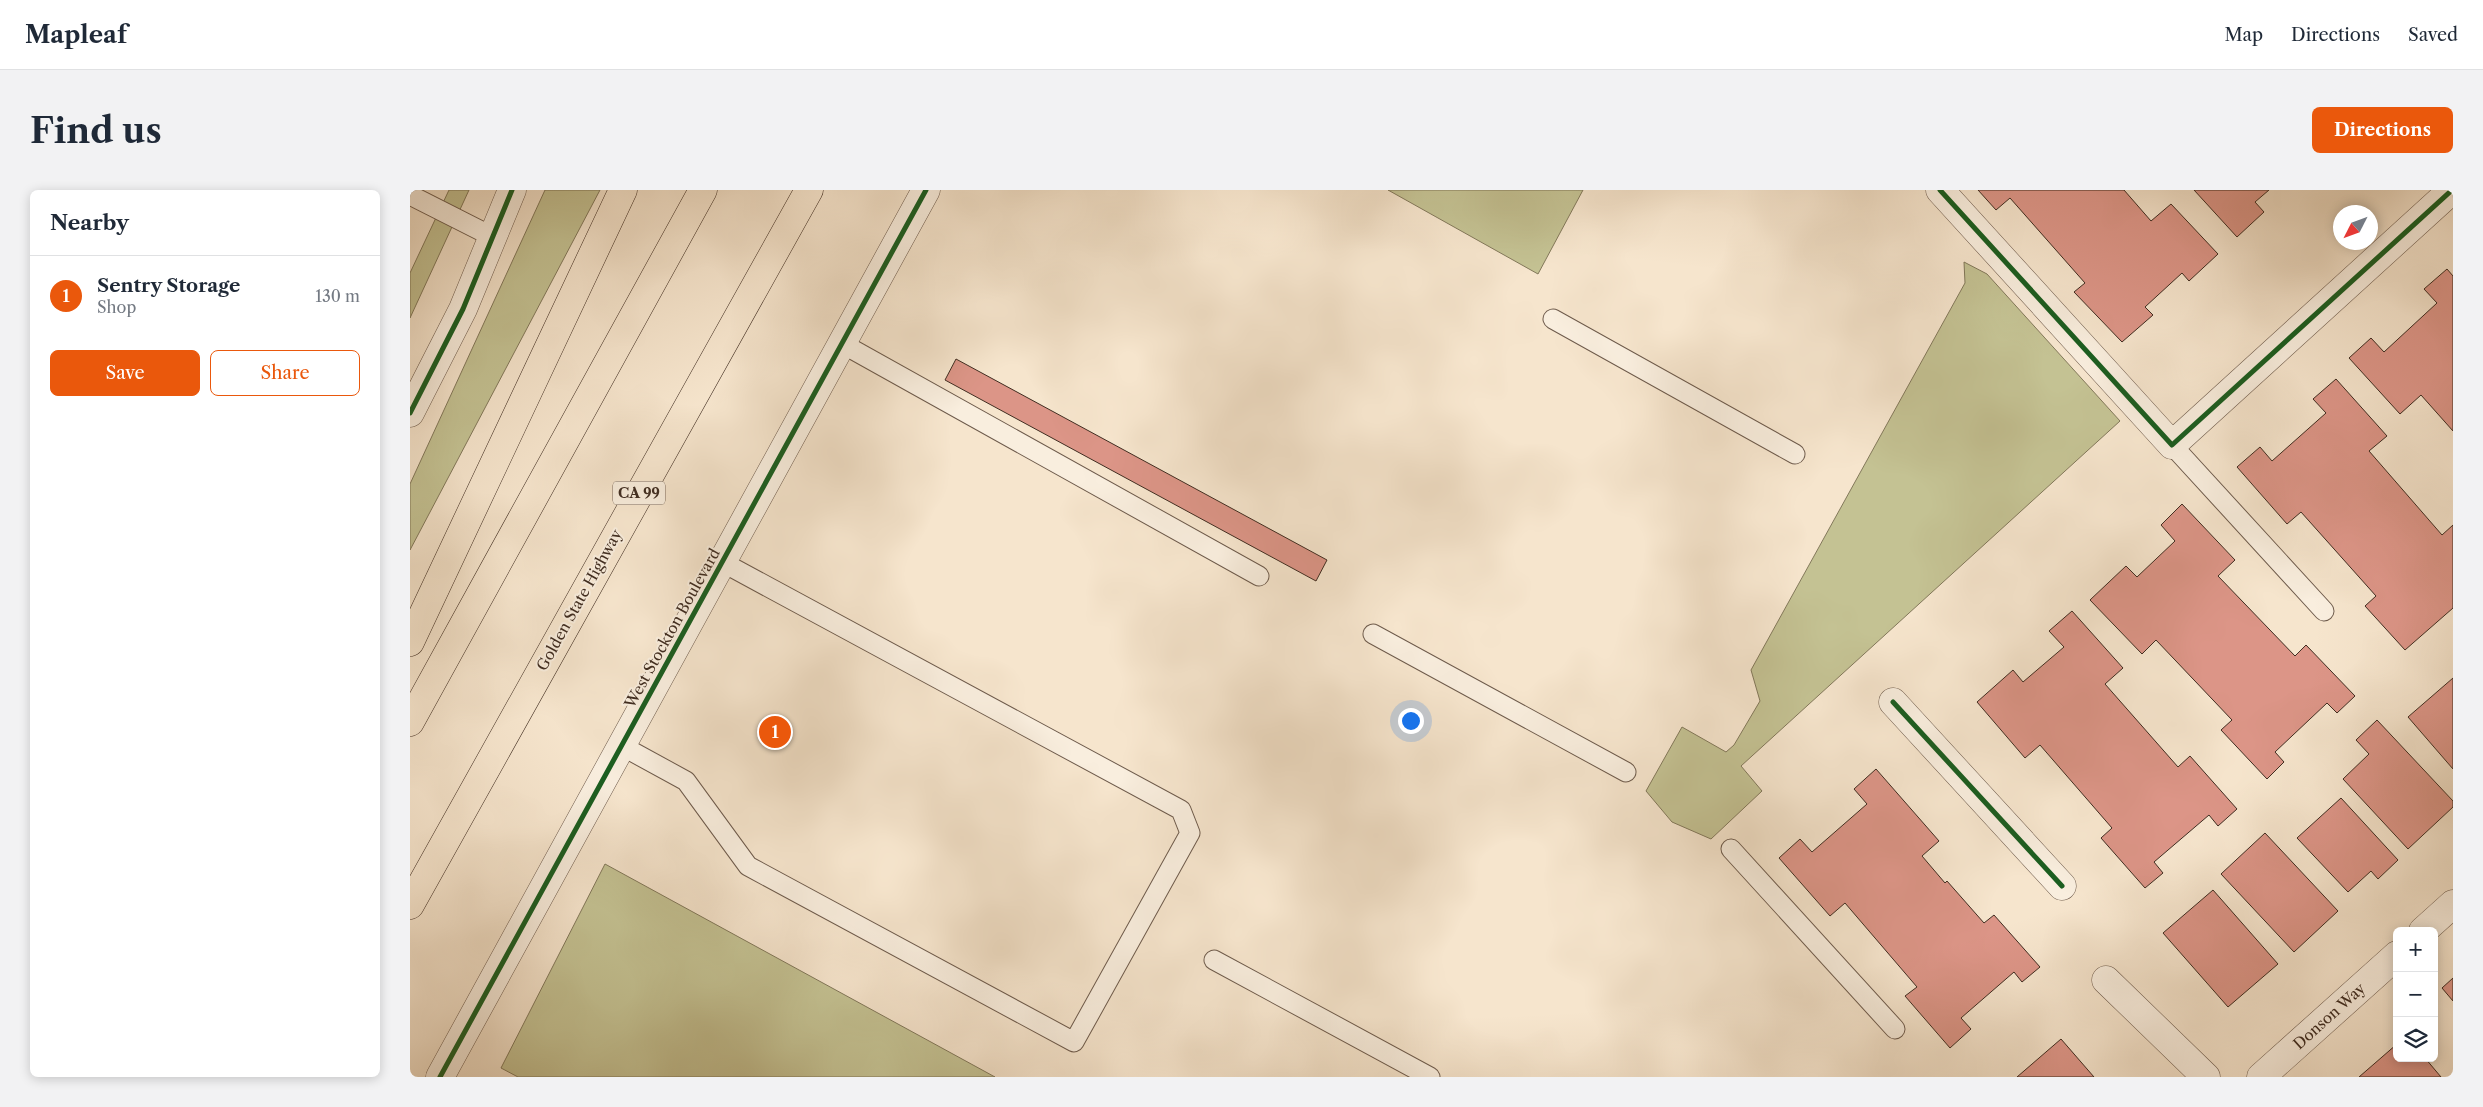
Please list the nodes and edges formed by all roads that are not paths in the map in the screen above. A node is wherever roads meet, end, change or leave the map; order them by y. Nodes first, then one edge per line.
1 (512, 190) edge
2 (623, 190) edge
3 (702, 190) edge
4 (809, 190) edge
5 (926, 190) edge
6 (1940, 190) edge
7 (2452, 190) edge
8 (410, 195) edge
9 (493, 237) junction
10 (1552, 319) dead end
11 (841, 343) junction
12 (410, 412) edge
13 (2172, 445) junction
14 (1795, 454) dead end
15 (722, 562) junction
16 (1259, 576) dead end
17 (2324, 611) dead end
18 (1373, 634) dead end
19 (410, 642) edge
20 (1894, 702) dead end
21 (410, 722) edge
22 (622, 746) junction
23 (1626, 772) dead end
24 (1731, 849) dead end
25 (2062, 886) dead end
26 (2453, 904) edge
27 (410, 906) edge
28 (2427, 927) edge
29 (2393, 959) edge
30 (1214, 960) dead end
31 (2106, 980) dead end
32 (1895, 1029) dead end
33 (440, 1077) edge
34 (1430, 1077) edge
35 (2206, 1077) edge
36 (2261, 1077) edge

1 - 9 street
2 - 19 highway
3 - 21 highway
4 - 27 highway, Golden State Highway / CA 99
5 - 11 street, West Stockton Boulevard
6 - 13 street
7 - 13 street
8 - 9 lane
9 - 12 street
10 - 14 lane
11 - 15 street, West Stockton Boulevard
11 - 16 lane
13 - 17 lane
15 - 22 street, West Stockton Boulevard
15 - 22 lane
18 - 23 lane
20 - 25 street
22 - 33 street, West Stockton Boulevard
24 - 32 lane
26 - 28 street
29 - 36 street, Donson Way
30 - 34 lane
31 - 35 street

